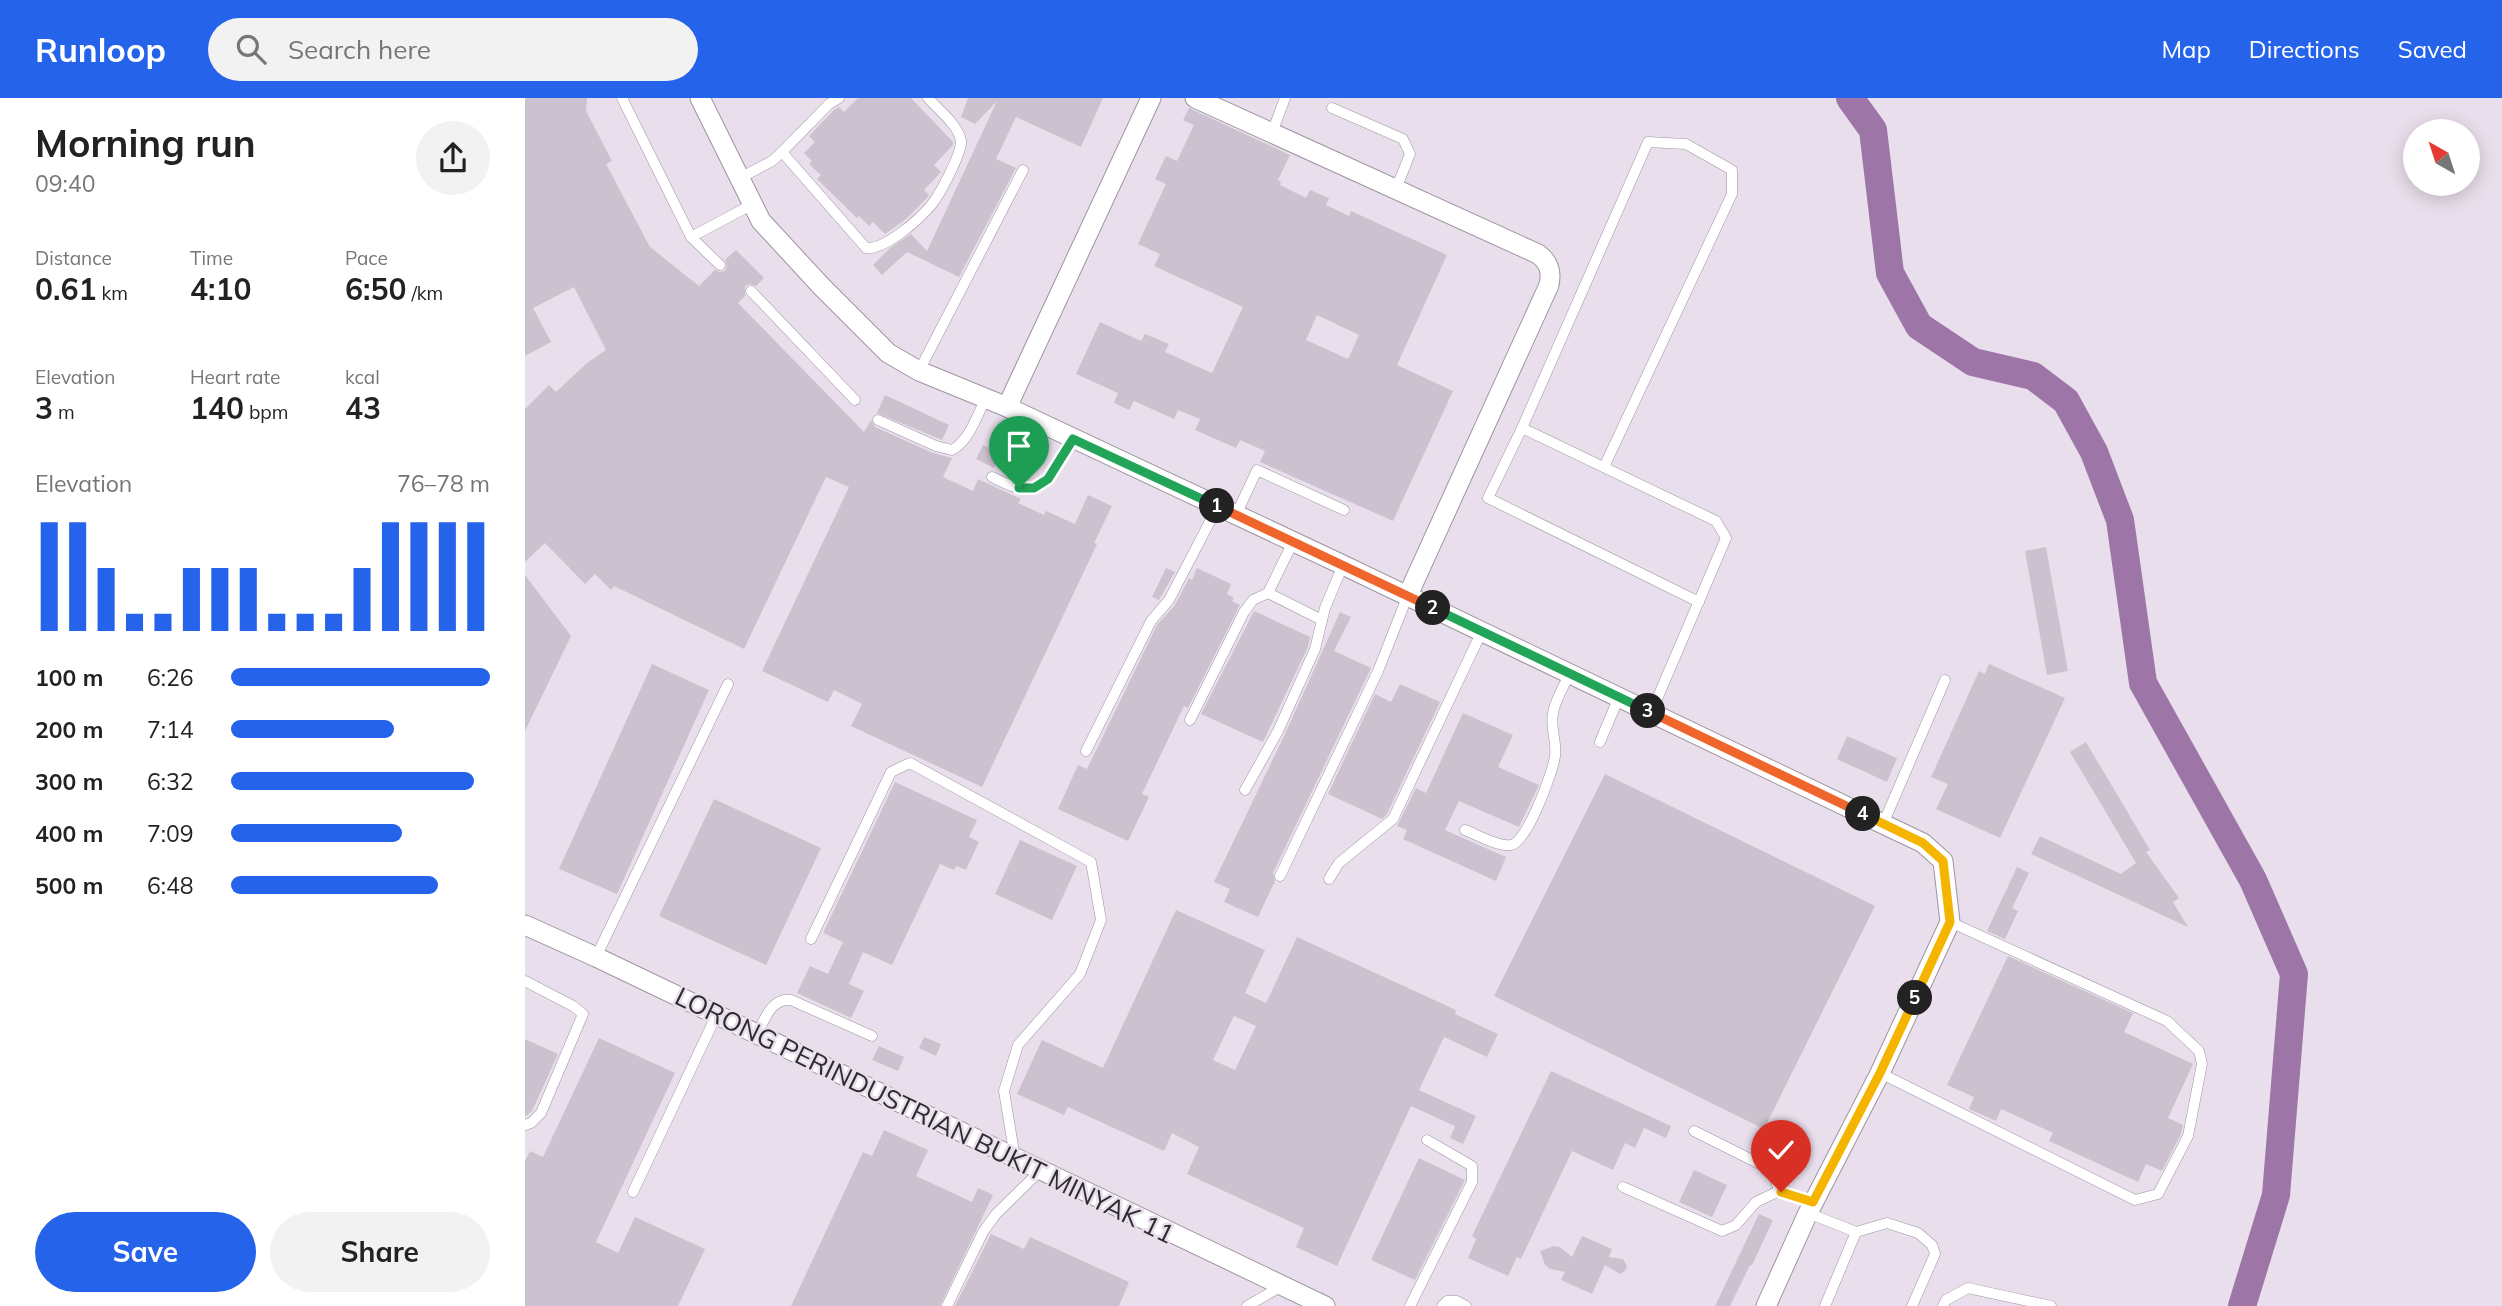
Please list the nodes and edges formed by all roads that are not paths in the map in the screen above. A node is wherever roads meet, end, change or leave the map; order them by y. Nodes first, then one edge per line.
1 (622, 98) edge
2 (701, 98) edge
3 (839, 98) edge
4 (928, 98) edge
5 (1151, 98) edge
6 (1195, 98) edge
7 (1285, 98) edge
8 (1332, 108) dead end
9 (1272, 133) junction
10 (782, 152) junction
11 (1023, 170) dead end
12 (740, 178) junction
13 (1396, 189) junction
14 (753, 204) junction
15 (691, 237) junction
16 (720, 265) dead end
17 (751, 291) dead end
18 (919, 371) junction
19 (986, 398) junction
20 (855, 400) dead end
21 (1007, 407) junction
22 (878, 420) dead end
23 (1522, 428) junction
24 (1073, 439) junction
25 (1604, 467) junction
26 (992, 477) dead end
27 (1344, 510) dead end
28 (1227, 511) junction
29 (1293, 542) junction
30 (1343, 565) junction
31 (1268, 593) junction
32 (1408, 595) junction
33 (1699, 602) junction
34 (1322, 620) junction
35 (1482, 631) junction
36 (1570, 673) junction
37 (1945, 680) dead end
38 (729, 684) dead end
39 (1619, 697) junction
40 (1651, 713) junction
41 (1190, 720) dead end
42 (1600, 742) dead end
43 (1086, 751) dead end
44 (1245, 790) dead end
45 (1884, 824) junction
46 (1465, 830) dead end
47 (1280, 876) dead end
48 (1329, 878) dead end
49 (1950, 922) junction
50 (525, 925) edge
51 (811, 939) dead end
52 (596, 957) junction
53 (525, 981) edge
54 (716, 1016) junction
55 (756, 1035) junction
56 (872, 1036) dead end
57 (1880, 1073) junction
58 (525, 1125) edge
59 (1693, 1131) dead end
60 (1427, 1140) dead end
61 (1015, 1158) junction
62 (1041, 1170) junction
63 (1623, 1187) dead end
64 (1779, 1191) junction
65 (633, 1192) dead end
66 (1810, 1208) junction
67 (1856, 1232) junction
68 (1282, 1286) junction
69 (947, 1306) edge
70 (1247, 1306) edge
71 (1325, 1306) edge
72 (1410, 1306) edge
73 (1442, 1306) edge
74 (1466, 1306) edge
75 (1766, 1306) edge
76 (1825, 1306) edge
77 (1912, 1306) edge
78 (1943, 1306) edge
79 (2051, 1306) edge

1 - 15 lane
2 - 12 street
3 - 10 lane
4 - 10 lane
5 - 21 street
6 - 9 street
7 - 9 lane
8 - 13 lane
9 - 13 street
10 - 12 lane
11 - 18 lane
12 - 14 street
13 - 32 street
14 - 15 lane
14 - 18 street
15 - 16 lane
17 - 20 lane
18 - 19 street
19 - 21 street
19 - 22 lane
21 - 24 street
23 - 25 lane
23 - 25 lane
23 - 33 lane
24 - 26 lane
24 - 28 street
25 - 33 lane
27 - 28 lane
28 - 29 street
28 - 43 lane
29 - 30 street
29 - 31 lane
30 - 32 street
30 - 34 lane
31 - 34 lane
31 - 41 lane
32 - 35 street
32 - 47 lane
33 - 40 lane
34 - 44 lane
35 - 36 street
35 - 48 lane
36 - 39 street
36 - 46 lane
37 - 45 lane
38 - 52 lane
39 - 40 street
39 - 42 lane
40 - 45 street
45 - 49 street
49 - 57 street
49 - 57 lane
50 - 52 street, LORONG PERINDUSTRIAN BUKIT MINYAK 11
51 - 61 lane
52 - 54 street, LORONG PERINDUSTRIAN BUKIT MINYAK 11
53 - 58 lane
54 - 55 street, LORONG PERINDUSTRIAN BUKIT MINYAK 11
54 - 65 lane
55 - 56 lane
55 - 61 street, LORONG PERINDUSTRIAN BUKIT MINYAK 11
57 - 66 street
59 - 64 lane
60 - 72 lane
61 - 62 street, LORONG PERINDUSTRIAN BUKIT MINYAK 11
62 - 68 street, LORONG PERINDUSTRIAN BUKIT MINYAK 11
62 - 69 lane
63 - 64 lane
64 - 66 lane
66 - 67 lane
66 - 75 street
67 - 76 lane
67 - 77 lane
68 - 70 lane
68 - 71 street, LORONG PERINDUSTRIAN BUKIT MINYAK 11
73 - 74 lane
78 - 79 lane

